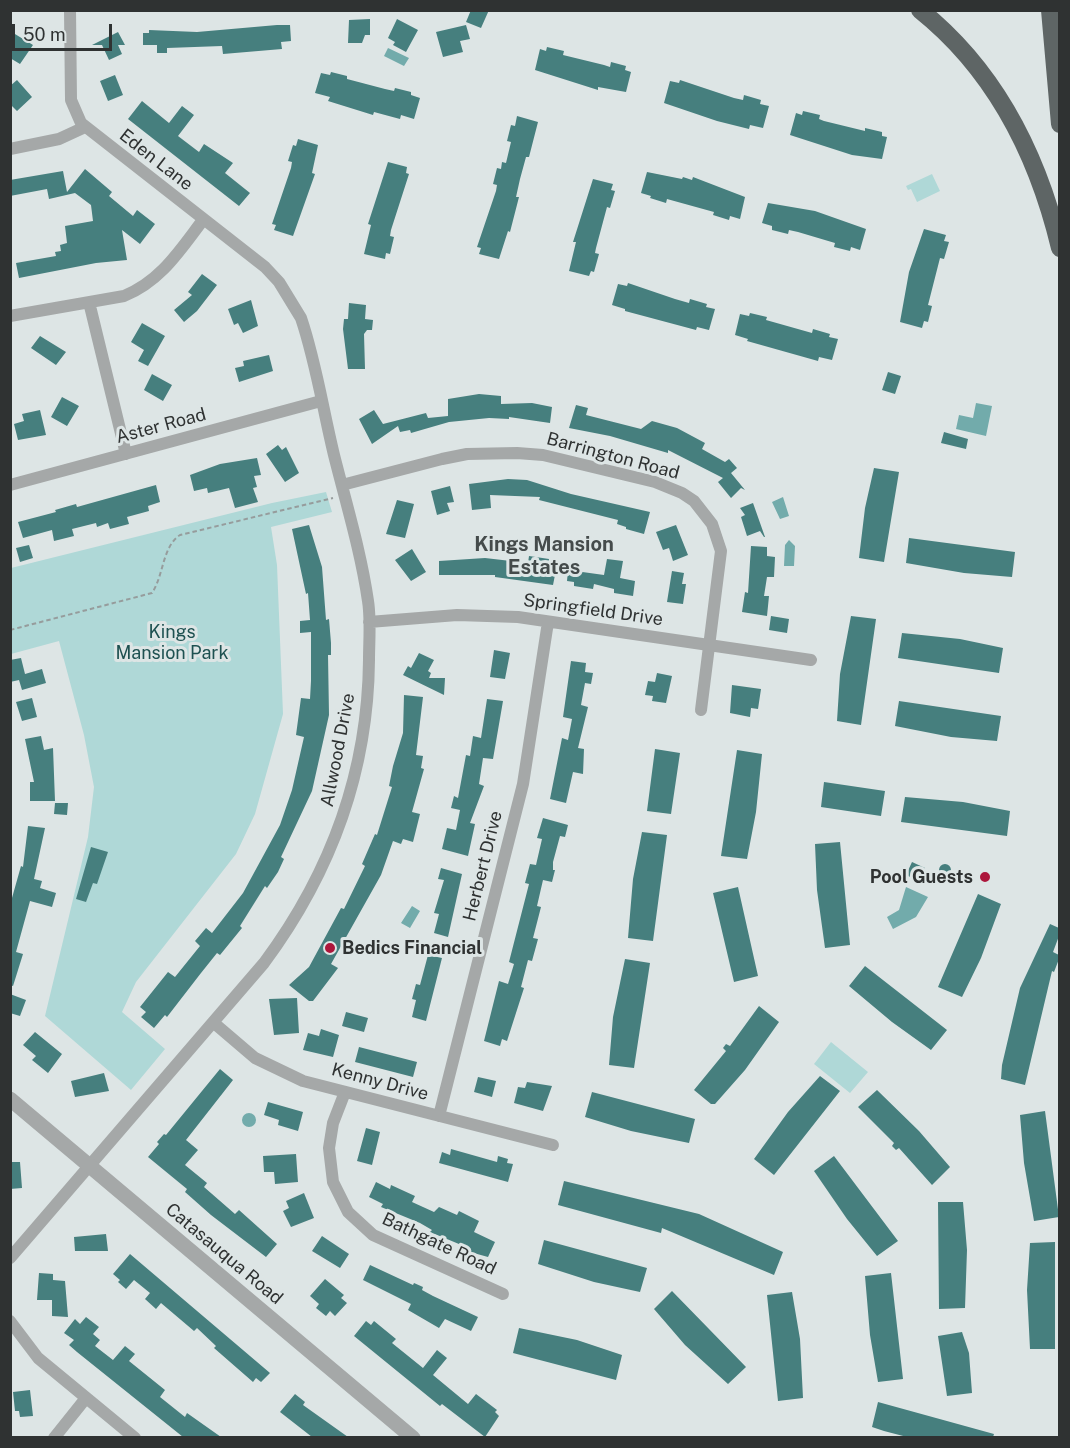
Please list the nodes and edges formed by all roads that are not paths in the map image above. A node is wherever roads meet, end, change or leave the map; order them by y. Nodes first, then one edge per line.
1 (70, 10) edge
2 (920, 10) edge
3 (1050, 10) edge
4 (1059, 124) edge
5 (85, 127) junction
6 (10, 149) edge
7 (203, 220) junction
8 (1059, 248) edge
9 (89, 302) junction
10 (293, 302) joint
11 (10, 316) edge
12 (321, 401) junction
13 (126, 454) junction
14 (10, 484) edge
15 (343, 490) junction
16 (369, 622) junction
17 (548, 622) junction
18 (711, 646) junction
19 (811, 660) dead end
20 (701, 710) dead end
21 (214, 1023) junction
22 (345, 1092) junction
23 (10, 1099) edge
24 (439, 1116) junction
25 (553, 1145) dead end
26 (88, 1165) junction
27 (10, 1258) edge
28 (504, 1294) dead end
29 (10, 1321) edge
30 (86, 1398) junction
31 (406, 1435) edge
32 (54, 1437) edge
33 (135, 1437) edge

1 - 5 street, Eden Lane
2 - 8 highway
3 - 4 highway
5 - 6 street
5 - 7 street, Eden Lane
7 - 9 street
7 - 10 street, Eden Lane
9 - 11 street
9 - 13 street
10 - 12 street, Allwood Drive
12 - 13 street, Aster Road
12 - 15 street, Allwood Drive
13 - 14 street, Aster Road
15 - 16 street, Allwood Drive
15 - 18 street, Barrington Road
16 - 17 street, Springfield Drive
16 - 21 street, Allwood Drive
17 - 18 street, Springfield Drive
17 - 24 street, Herbert Drive
18 - 19 street, Springfield Drive
18 - 20 street, Barrington Road
21 - 22 street, Kenny Drive
21 - 26 street, Allwood Drive
22 - 24 street, Kenny Drive
22 - 28 street, Bathgate Road
23 - 26 street, Catasauqua Road
24 - 25 street, Kenny Drive
26 - 27 street, Allwood Drive
26 - 31 street, Catasauqua Road
29 - 30 street
30 - 32 street
30 - 33 street

